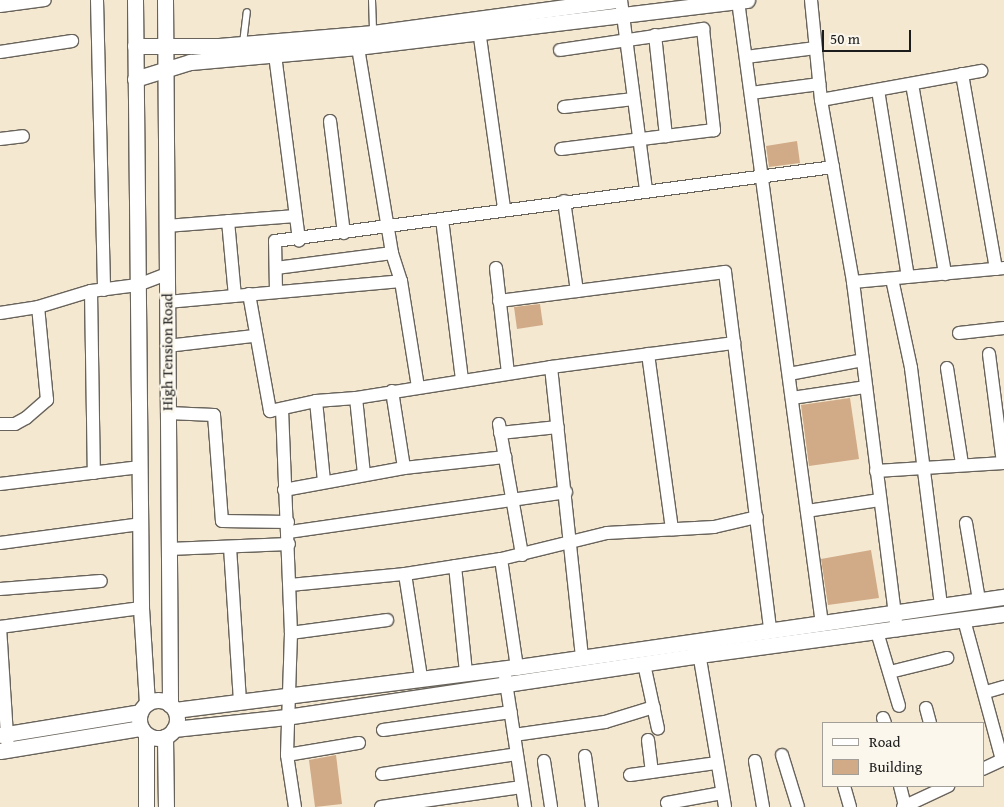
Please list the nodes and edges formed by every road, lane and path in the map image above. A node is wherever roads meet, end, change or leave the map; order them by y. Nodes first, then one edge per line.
1 (45, 0) edge
2 (97, 0) edge
3 (135, 0) edge
4 (165, 0) edge
5 (372, 0) edge
6 (811, 0) edge
7 (736, 1) edge
8 (620, 4) edge
9 (0, 6) edge
10 (556, 9) edge
11 (247, 12) dead end
12 (478, 25) junction
13 (655, 35) junction
14 (373, 39) junction
15 (72, 41) dead end
16 (626, 41) junction
17 (135, 46) junction
18 (166, 46) junction
19 (358, 46) junction
20 (815, 48) junction
21 (560, 50) dead end
22 (244, 51) junction
23 (0, 52) edge
24 (275, 55) junction
25 (746, 57) junction
26 (166, 69) junction
27 (981, 71) dead end
28 (962, 74) junction
29 (135, 79) junction
30 (819, 84) junction
31 (912, 84) junction
32 (878, 90) junction
33 (751, 93) junction
34 (634, 99) junction
35 (821, 100) junction
36 (564, 107) dead end
37 (330, 121) dead end
38 (22, 136) dead end
39 (666, 136) junction
40 (0, 139) edge
41 (638, 140) junction
42 (561, 149) dead end
43 (833, 167) junction
44 (762, 175) junction
45 (646, 190) junction
46 (564, 200) junction
47 (504, 208) junction
48 (296, 216) junction
49 (442, 219) junction
50 (228, 221) junction
51 (166, 226) junction
52 (388, 228) junction
53 (344, 233) junction
54 (299, 240) junction
55 (392, 253) junction
56 (276, 268) junction
57 (496, 268) dead end
58 (1000, 268) edge
59 (167, 274) junction
60 (945, 274) junction
61 (908, 277) junction
62 (892, 279) junction
63 (401, 281) junction
64 (853, 282) junction
65 (138, 285) junction
66 (98, 291) junction
67 (276, 291) junction
68 (577, 291) junction
69 (249, 294) junction
70 (235, 296) junction
71 (500, 301) junction
72 (167, 302) junction
73 (38, 307) junction
74 (0, 313) edge
75 (1004, 328) edge
76 (959, 333) dead end
77 (254, 336) junction
78 (734, 343) junction
79 (167, 346) junction
80 (648, 354) junction
81 (989, 354) dead end
82 (863, 360) junction
83 (551, 367) junction
84 (947, 368) dead end
85 (508, 373) junction
86 (789, 374) junction
87 (462, 380) junction
88 (418, 387) junction
89 (866, 387) junction
90 (392, 391) junction
91 (356, 398) junction
92 (792, 398) junction
93 (316, 401) junction
94 (282, 409) junction
95 (168, 413) junction
96 (0, 424) edge
97 (558, 427) junction
98 (505, 457) junction
99 (1004, 463) edge
100 (962, 464) junction
101 (140, 467) junction
102 (404, 468) junction
103 (923, 468) junction
104 (876, 471) junction
105 (94, 474) junction
106 (364, 474) junction
107 (324, 481) junction
108 (0, 484) edge
109 (284, 490) junction
110 (566, 492) junction
111 (512, 498) junction
112 (880, 500) junction
113 (808, 511) junction
114 (757, 516) junction
115 (966, 522) dead end
116 (140, 524) junction
117 (672, 529) junction
118 (288, 533) junction
119 (0, 543) edge
120 (570, 544) junction
121 (230, 547) junction
122 (169, 550) junction
123 (522, 555) junction
124 (501, 559) junction
125 (456, 566) junction
126 (405, 574) junction
127 (101, 581) dead end
128 (290, 585) junction
129 (0, 589) edge
130 (1004, 597) edge
131 (979, 600) junction
132 (941, 607) junction
133 (141, 608) junction
134 (895, 614) junction
135 (1004, 614) edge
136 (386, 620) dead end
137 (964, 620) junction
138 (822, 624) junction
139 (770, 630) junction
140 (897, 630) junction
141 (877, 632) junction
142 (291, 633) junction
143 (697, 639) junction
144 (700, 655) junction
145 (582, 658) junction
146 (948, 658) dead end
147 (644, 664) junction
148 (510, 668) junction
149 (466, 672) junction
150 (890, 672) junction
151 (421, 677) junction
152 (505, 685) junction
153 (1004, 687) edge
154 (986, 692) junction
155 (288, 696) junction
156 (240, 703) junction
157 (899, 706) dead end
158 (172, 707) junction
159 (654, 707) junction
160 (144, 708) junction
161 (926, 708) dead end
162 (511, 712) junction
163 (286, 717) junction
164 (930, 722) edge
165 (658, 729) dead end
166 (382, 730) dead end
167 (144, 731) junction
168 (170, 733) junction
169 (3, 735) edge
170 (514, 735) junction
171 (648, 740) dead end
172 (359, 743) dead end
173 (4, 750) edge
174 (517, 754) junction
175 (287, 755) junction
176 (782, 755) dead end
177 (585, 756) dead end
178 (1003, 760) edge
179 (544, 761) dead end
180 (754, 761) dead end
181 (717, 762) junction
182 (984, 769) edge
183 (652, 772) junction
184 (382, 774) dead end
185 (630, 775) dead end
186 (522, 787) junction
187 (844, 787) edge
188 (900, 787) edge
189 (945, 787) edge
190 (722, 793) junction
191 (463, 802) edge
192 (667, 803) dead end
193 (419, 805) edge
194 (906, 806) edge
195 (146, 807) edge
196 (166, 807) edge
197 (295, 807) edge
198 (381, 807) edge
199 (525, 807) edge
200 (551, 807) edge
201 (592, 807) edge
202 (725, 807) edge
203 (763, 807) edge
204 (798, 807) edge
205 (850, 807) edge

1 - 9 street
2 - 66 street
3 - 17 street, High Tension Road
4 - 18 street, High Tension Road
5 - 14 lane
6 - 20 street
7 - 8 street
7 - 25 street
8 - 10 street
8 - 16 street
10 - 12 street
11 - 22 lane
12 - 14 street
12 - 47 street
13 - 16 street
13 - 39 street
13 - 39 street
14 - 19 street
14 - 22 street
15 - 23 street
16 - 21 street
16 - 34 street
17 - 18 street
17 - 29 street, High Tension Road
18 - 22 street
18 - 26 street, High Tension Road
19 - 24 street
19 - 52 street
20 - 25 street
20 - 30 street
22 - 24 street
22 - 26 street
24 - 48 street
25 - 33 street
26 - 29 street
26 - 51 street, High Tension Road
27 - 28 street
28 - 31 street
28 - 58 street
29 - 65 street, High Tension Road
30 - 33 street
30 - 35 street
31 - 32 street
31 - 60 street
32 - 35 street
32 - 61 street
33 - 44 street
34 - 36 street
34 - 41 street
35 - 43 street
37 - 53 street
38 - 40 street
39 - 41 street
41 - 42 street
41 - 45 street
43 - 44 street
43 - 64 street
44 - 45 street
44 - 86 street
45 - 46 street
46 - 47 street
46 - 68 street
47 - 49 street
48 - 50 street
48 - 54 street
49 - 52 street
49 - 87 street
50 - 51 street
50 - 70 street
51 - 59 street, High Tension Road
52 - 53 street
52 - 55 street
53 - 54 street
54 - 56 street
55 - 56 street
55 - 63 street
56 - 67 street
57 - 71 street
58 - 60 street
59 - 65 street
59 - 72 street, High Tension Road
60 - 61 street
61 - 62 street
62 - 64 street
62 - 103 street
63 - 67 street
63 - 88 street
64 - 82 street
65 - 66 street
65 - 101 street, High Tension Road
66 - 73 street
66 - 105 street
67 - 69 street
68 - 71 street
68 - 78 street
69 - 70 street
69 - 77 street
70 - 72 street
71 - 85 street
72 - 79 street, High Tension Road
73 - 74 street
73 - 96 street
75 - 76 street
77 - 79 street
77 - 94 street
78 - 80 street
78 - 114 street
79 - 95 street, High Tension Road
80 - 83 street
80 - 117 street
81 - 99 street
82 - 86 street
82 - 89 street
83 - 85 street
83 - 97 street
84 - 100 street
85 - 87 street
86 - 92 street
87 - 88 street
88 - 90 street
89 - 92 street
89 - 104 street
90 - 91 street
90 - 102 street
91 - 93 street
91 - 106 street
92 - 113 street
93 - 94 street
93 - 107 street
94 - 109 street
95 - 118 street
95 - 122 street, High Tension Road
97 - 98 street
97 - 110 street
98 - 102 street
98 - 111 street
99 - 100 street
100 - 103 street
101 - 105 street
101 - 116 street, High Tension Road
102 - 106 street
103 - 104 street
103 - 132 street
104 - 112 street
105 - 108 street
106 - 107 street
107 - 109 street
109 - 118 street
110 - 111 street
110 - 120 street
111 - 118 street
111 - 123 street
112 - 113 street
112 - 134 street
113 - 138 street
114 - 117 street
114 - 139 street
115 - 131 street
116 - 119 street
116 - 133 street, High Tension Road
117 - 120 street
118 - 121 street
118 - 128 street
120 - 123 street
120 - 145 street
121 - 122 street
121 - 156 street
122 - 158 street, High Tension Road
123 - 124 street
124 - 125 street
124 - 148 street
125 - 126 street
125 - 149 street
126 - 128 street
126 - 151 street
127 - 129 street
128 - 142 street
130 - 131 street
131 - 132 street
132 - 134 street
133 - 160 street, High Tension Road
133 - 169 street
134 - 138 street
134 - 140 street
135 - 137 street
136 - 142 street
137 - 140 street
137 - 154 street
138 - 139 street
139 - 143 street
140 - 141 street
141 - 144 street
141 - 150 street
142 - 155 street
143 - 144 street
143 - 145 street
144 - 147 street
144 - 181 street
145 - 148 street
146 - 150 street
147 - 152 street
147 - 159 street
148 - 149 street
148 - 152 street
149 - 151 street
150 - 157 street
151 - 155 street
152 - 162 street
152 - 163 street
153 - 154 street
154 - 178 street
155 - 156 street
155 - 163 street
156 - 158 street
158 - 160 street
158 - 168 street, High Tension Road
159 - 165 street
159 - 170 street
160 - 167 street, High Tension Road
160 - 169 street
161 - 164 street
162 - 166 street
162 - 170 street
163 - 168 street
163 - 175 street
167 - 168 street
167 - 173 street
167 - 195 street, High Tension Road
168 - 196 street, High Tension Road
169 - 173 street
170 - 174 street
171 - 183 street
172 - 175 street
174 - 184 street
174 - 186 street
175 - 197 street
176 - 204 street
177 - 201 street
178 - 182 street
179 - 200 street
180 - 203 street
181 - 183 street
181 - 190 street
183 - 185 street
186 - 191 street
186 - 199 street
187 - 205 street
188 - 194 street
189 - 194 street
190 - 192 street
190 - 202 street
191 - 193 street
193 - 198 street

